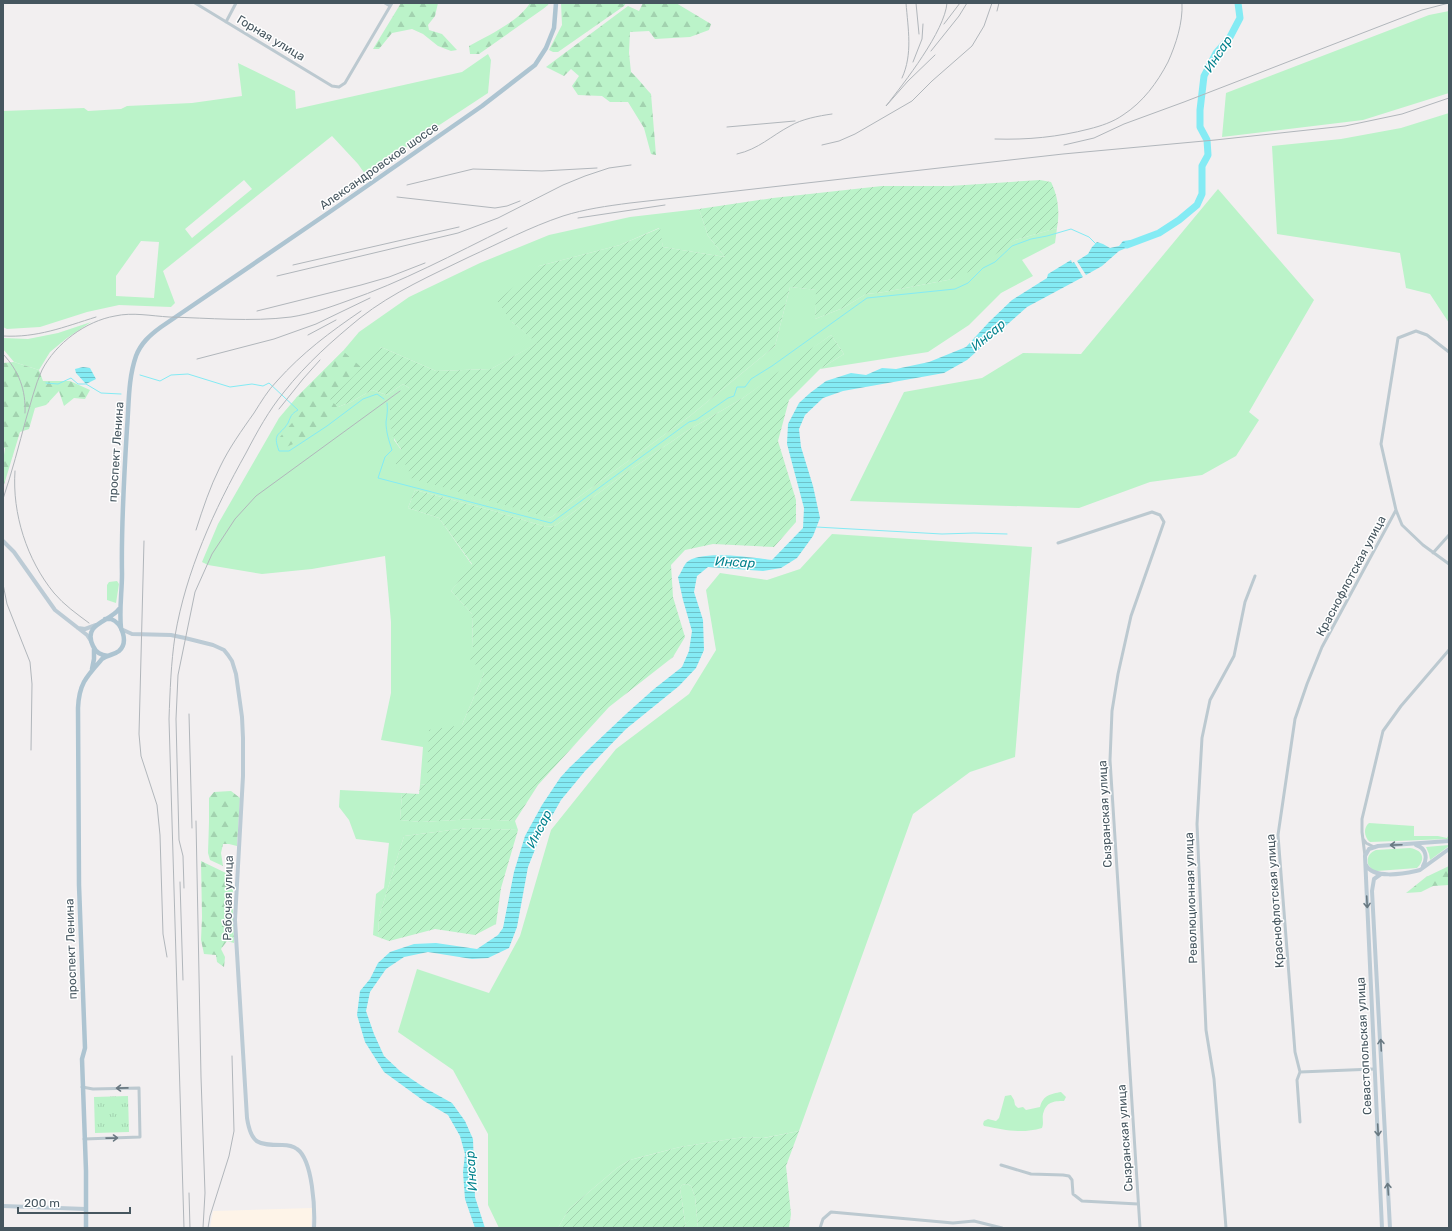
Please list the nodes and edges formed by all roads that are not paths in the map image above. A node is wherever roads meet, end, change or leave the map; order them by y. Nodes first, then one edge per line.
1 (194, 3) edge
2 (236, 3) edge
3 (385, 3) edge
4 (556, 3) edge
5 (391, 5) edge
6 (226, 22) junction
7 (176, 317) joint
8 (1449, 352) edge
9 (1396, 510) junction
10 (1449, 535) edge
11 (3, 541) edge
12 (1058, 543) dead end
13 (1434, 553) junction
14 (1449, 564) edge
15 (1256, 576) dead end
16 (119, 607) junction
17 (105, 619) junction
18 (96, 625) junction
19 (77, 628) junction
20 (121, 629) junction
21 (132, 634) junction
22 (123, 643) junction
23 (92, 644) junction
24 (1449, 650) edge
25 (108, 656) junction
26 (91, 672) junction
27 (1362, 837) junction
28 (1449, 841) edge
29 (1413, 844) junction
30 (1374, 847) junction
31 (1449, 849) edge
32 (1365, 856) junction
33 (1365, 863) junction
34 (1420, 870) junction
35 (1381, 874) junction
36 (1374, 1069) junction
37 (1382, 1069) junction
38 (1300, 1072) junction
39 (82, 1087) junction
40 (1300, 1122) dead end
41 (84, 1139) junction
42 (1386, 1153) junction
43 (1379, 1154) junction
44 (1002, 1165) dead end
45 (1387, 1173) junction
46 (1380, 1174) junction
47 (1138, 1204) junction
48 (3, 1206) edge
49 (86, 1209) junction
50 (86, 1228) edge
51 (314, 1228) edge
52 (820, 1228) edge
53 (1002, 1228) edge
54 (1140, 1228) edge
55 (1226, 1228) edge
56 (1382, 1228) edge
57 (1390, 1228) edge

1 - 6 street, Горная улица
2 - 6 street
3 - 5 street
4 - 7 main road, Александровское шоссе
5 - 6 street, Горная улица
7 - 16 main road, проспект Ленина
8 - 9 street
9 - 13 street
9 - 38 street, Краснофлотская улица
10 - 13 street
11 - 19 street
12 - 47 street, Сызранская улица
13 - 14 street
15 - 55 street, Революционная улица
16 - 17 main road
16 - 20 main road, проспект Ленина
17 - 18 main road
17 - 20 main road
18 - 19 street
18 - 23 main road
19 - 23 street
20 - 21 street
20 - 22 main road
21 - 22 street
21 - 51 street, Рабочая улица
22 - 25 main road
23 - 25 main road
23 - 26 main road
24 - 27 street
25 - 26 main road, проспект Ленина
26 - 39 main road, проспект Ленина
27 - 30 street
27 - 32 street
28 - 29 street
29 -> 30 street
29 - 34 street
30 - 32 street
31 - 34 street
32 - 33 street, Севастопольская улица
33 - 35 street
33 -> 36 street, Севастопольская улица
34 - 35 street
37 -> 35 street, Севастопольская улица
36 - 37 street
36 - 38 street
36 -> 43 street, Севастопольская улица
37 - 42 street, Севастопольская улица
38 - 40 street, Краснофлотская улица
39 - 41 main road, проспект Ленина
41 -> 39 street
41 - 49 main road, проспект Ленина
42 - 43 street
42 - 45 street, Севастопольская улица
43 - 46 street, Севастопольская улица
44 - 47 street
45 - 46 street
57 -> 45 street, Севастопольская улица
46 - 56 street, Севастопольская улица
47 - 54 street, Сызранская улица
48 - 49 street
49 - 50 main road, проспект Ленина
52 - 53 street

